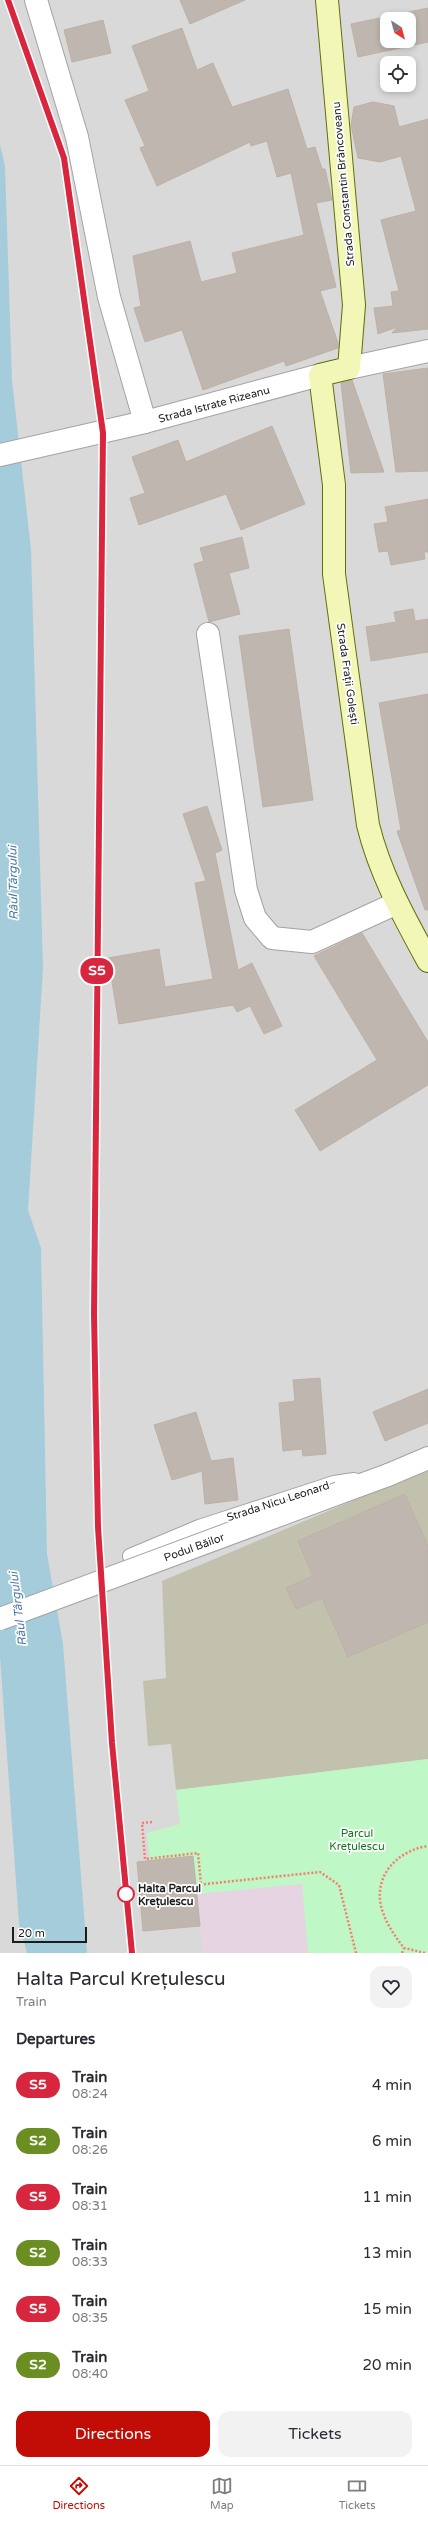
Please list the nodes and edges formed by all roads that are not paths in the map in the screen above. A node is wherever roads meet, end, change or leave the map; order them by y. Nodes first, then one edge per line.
1 (36, 0) edge
2 (327, 0) edge
3 (428, 351) edge
4 (349, 368) junction
5 (320, 375) junction
6 (145, 422) junction
7 (0, 455) edge
8 (208, 634) dead end
9 (397, 903) junction
10 (428, 961) edge
11 (428, 1458) edge
12 (388, 1475) junction
13 (130, 1556) dead end
14 (0, 1619) edge

1 - 6 street
2 - 4 main road, Strada Constantin Brâncoveanu
3 - 4 street, Strada Istrate Rizeanu
4 - 5 main road, Strada Istrate Rizeanu
5 - 6 street, Strada Istrate Rizeanu
5 - 9 main road, Strada Frații Golești
6 - 7 street, Strada Istrate Rizeanu
8 - 9 street
9 - 10 main road, Strada Frații Golești
11 - 12 street, Strada Nicu Leonard
12 - 13 lane, Strada Nicu Leonard
12 - 14 street, Podul Băilor, bridge

